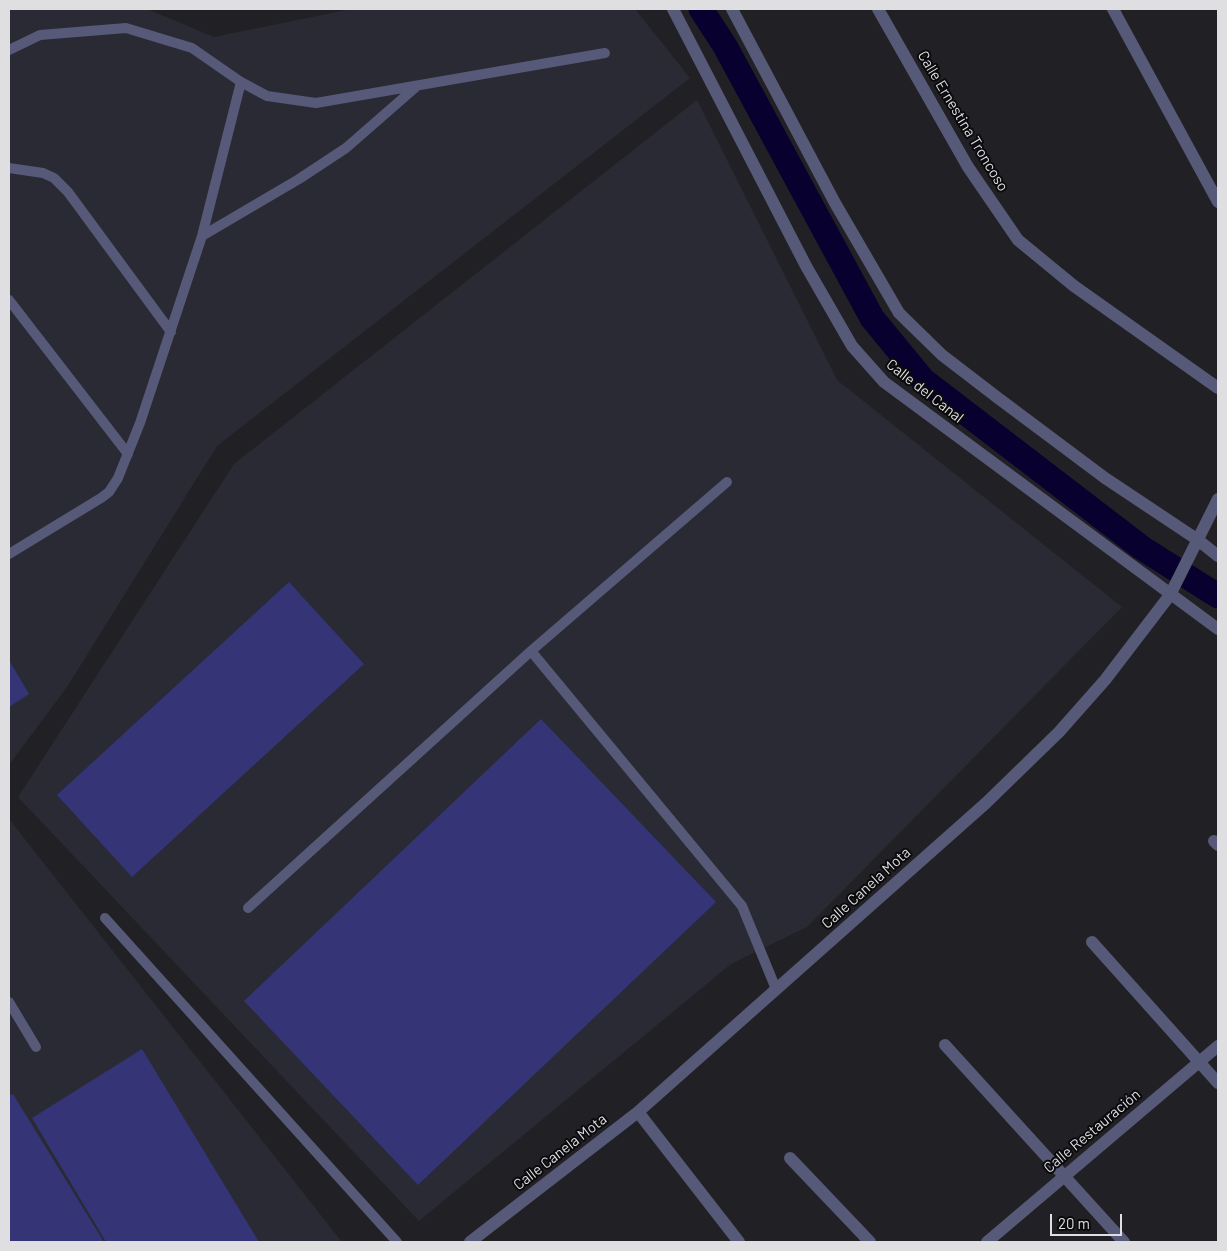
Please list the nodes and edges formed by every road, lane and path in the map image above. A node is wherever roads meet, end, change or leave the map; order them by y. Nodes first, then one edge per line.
1 (673, 9) edge
2 (732, 9) edge
3 (878, 9) edge
4 (1113, 9) edge
5 (9, 50) edge
6 (606, 53) dead end
7 (241, 82) junction
8 (418, 85) junction
9 (9, 168) edge
10 (1218, 202) edge
11 (202, 236) junction
12 (9, 300) edge
13 (171, 332) junction
14 (1218, 388) edge
15 (128, 454) junction
16 (727, 482) dead end
17 (1218, 499) edge
18 (1198, 540) junction
19 (9, 554) edge
20 (1218, 556) edge
21 (1170, 595) junction
22 (1218, 629) edge
23 (531, 651) junction
24 (248, 908) dead end
25 (104, 918) dead end
26 (1092, 942) dead end
27 (776, 989) junction
28 (9, 1002) edge
29 (945, 1045) dead end
30 (1218, 1046) edge
31 (36, 1047) dead end
32 (1200, 1062) junction
33 (1218, 1083) edge
34 (638, 1112) junction
35 (790, 1158) dead end
36 (1065, 1175) junction
37 (397, 1242) edge
38 (470, 1242) edge
39 (739, 1242) edge
40 (870, 1242) edge
41 (987, 1242) edge
42 (1124, 1242) edge

1 - 21 street, Calle del Canal
2 - 18 street
3 - 14 street, Calle Ernestina Troncoso
4 - 10 street
5 - 7 lane
6 - 8 lane
7 - 8 lane
7 - 11 lane
8 - 11 lane
9 - 13 lane
11 - 13 lane
12 - 15 lane
13 - 15 lane
15 - 19 lane
16 - 23 lane
17 - 18 street, Calle Canela Mota
18 - 20 street
18 - 21 street, Calle Canela Mota
21 - 22 street, Calle del Canal
21 - 27 street, Calle Canela Mota
23 - 24 lane
23 - 27 lane
25 - 37 lane
26 - 32 street
27 - 34 street, Calle Canela Mota
28 - 31 lane
29 - 36 street
30 - 32 street, Calle Restauración
32 - 33 street
32 - 36 street, Calle Restauración
34 - 38 street, Calle Canela Mota
34 - 39 street
35 - 40 street
36 - 41 street, Calle Restauración
36 - 42 street

